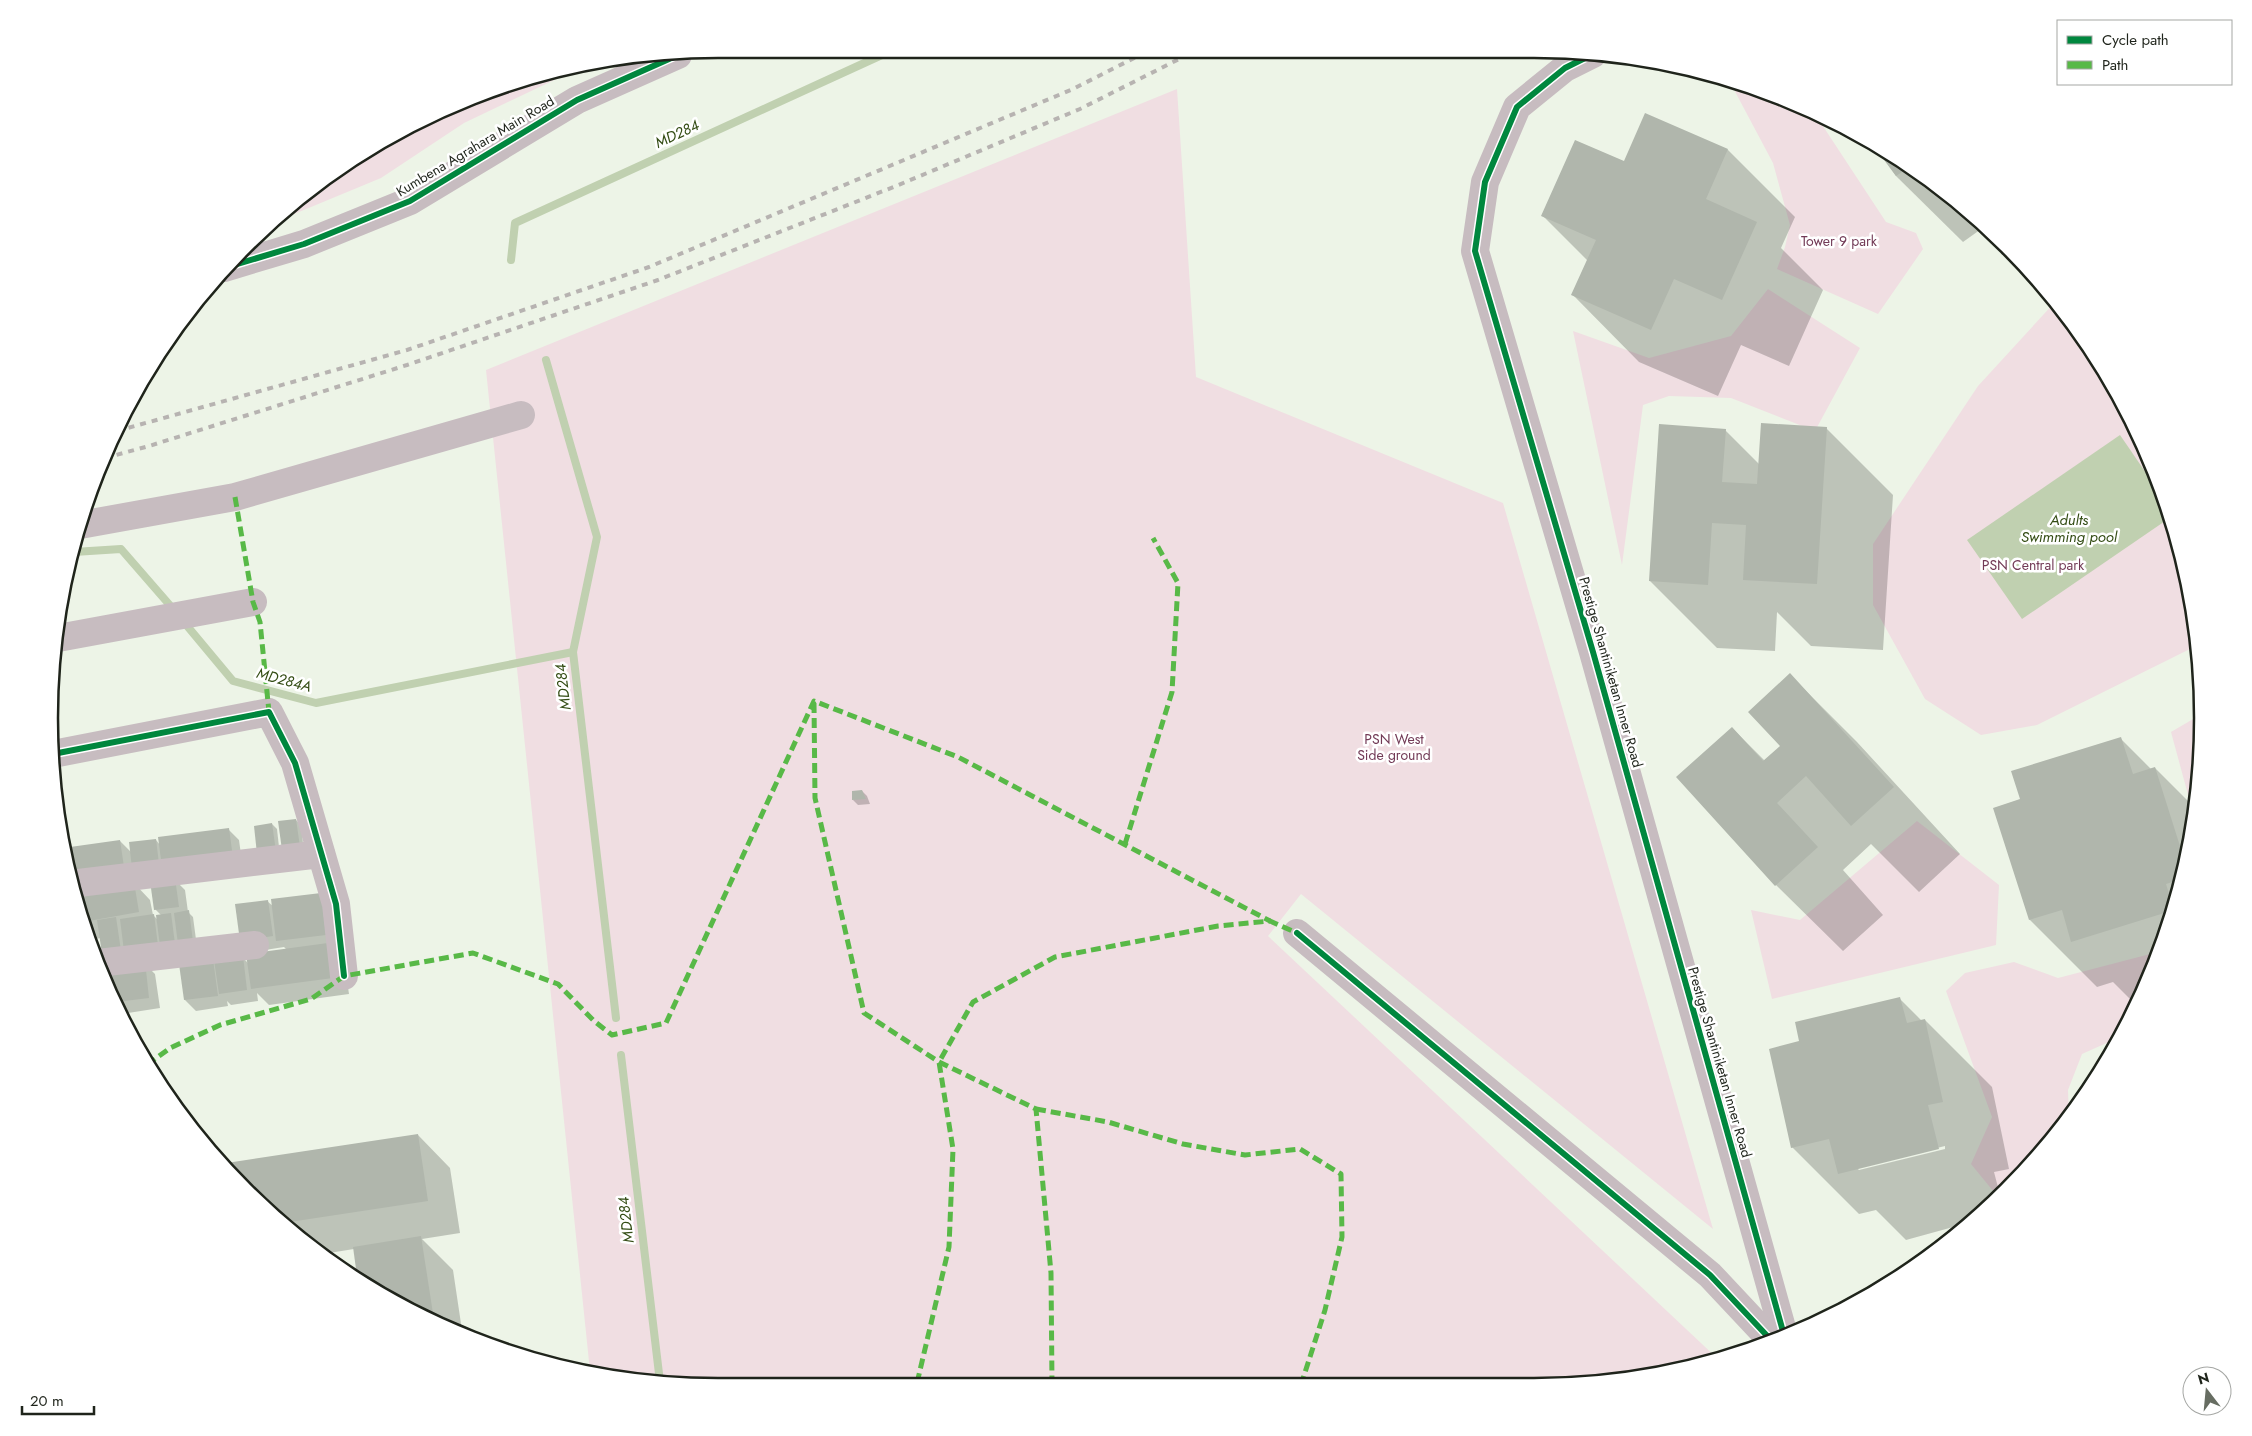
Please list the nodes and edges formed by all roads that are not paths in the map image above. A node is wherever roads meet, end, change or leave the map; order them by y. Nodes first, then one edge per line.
1 (1582, 59) edge
2 (665, 60) edge
3 (239, 263) edge
4 (521, 415) dead end
5 (87, 524) edge
6 (253, 602) dead end
7 (63, 637) edge
8 (59, 753) edge
9 (321, 854) junction
10 (79, 883) edge
11 (1297, 934) dead end
12 (255, 945) dead end
13 (105, 962) edge
14 (344, 976) dead end
15 (1782, 1330) edge
16 (1767, 1335) edge

1 - 15 street, Prestige Shantiniketan Inner Road
2 - 3 street, Kumbena Agrahara Main Road
4 - 5 street
6 - 7 street
8 - 9 street
9 - 10 street
9 - 14 street
11 - 16 street
12 - 13 street

